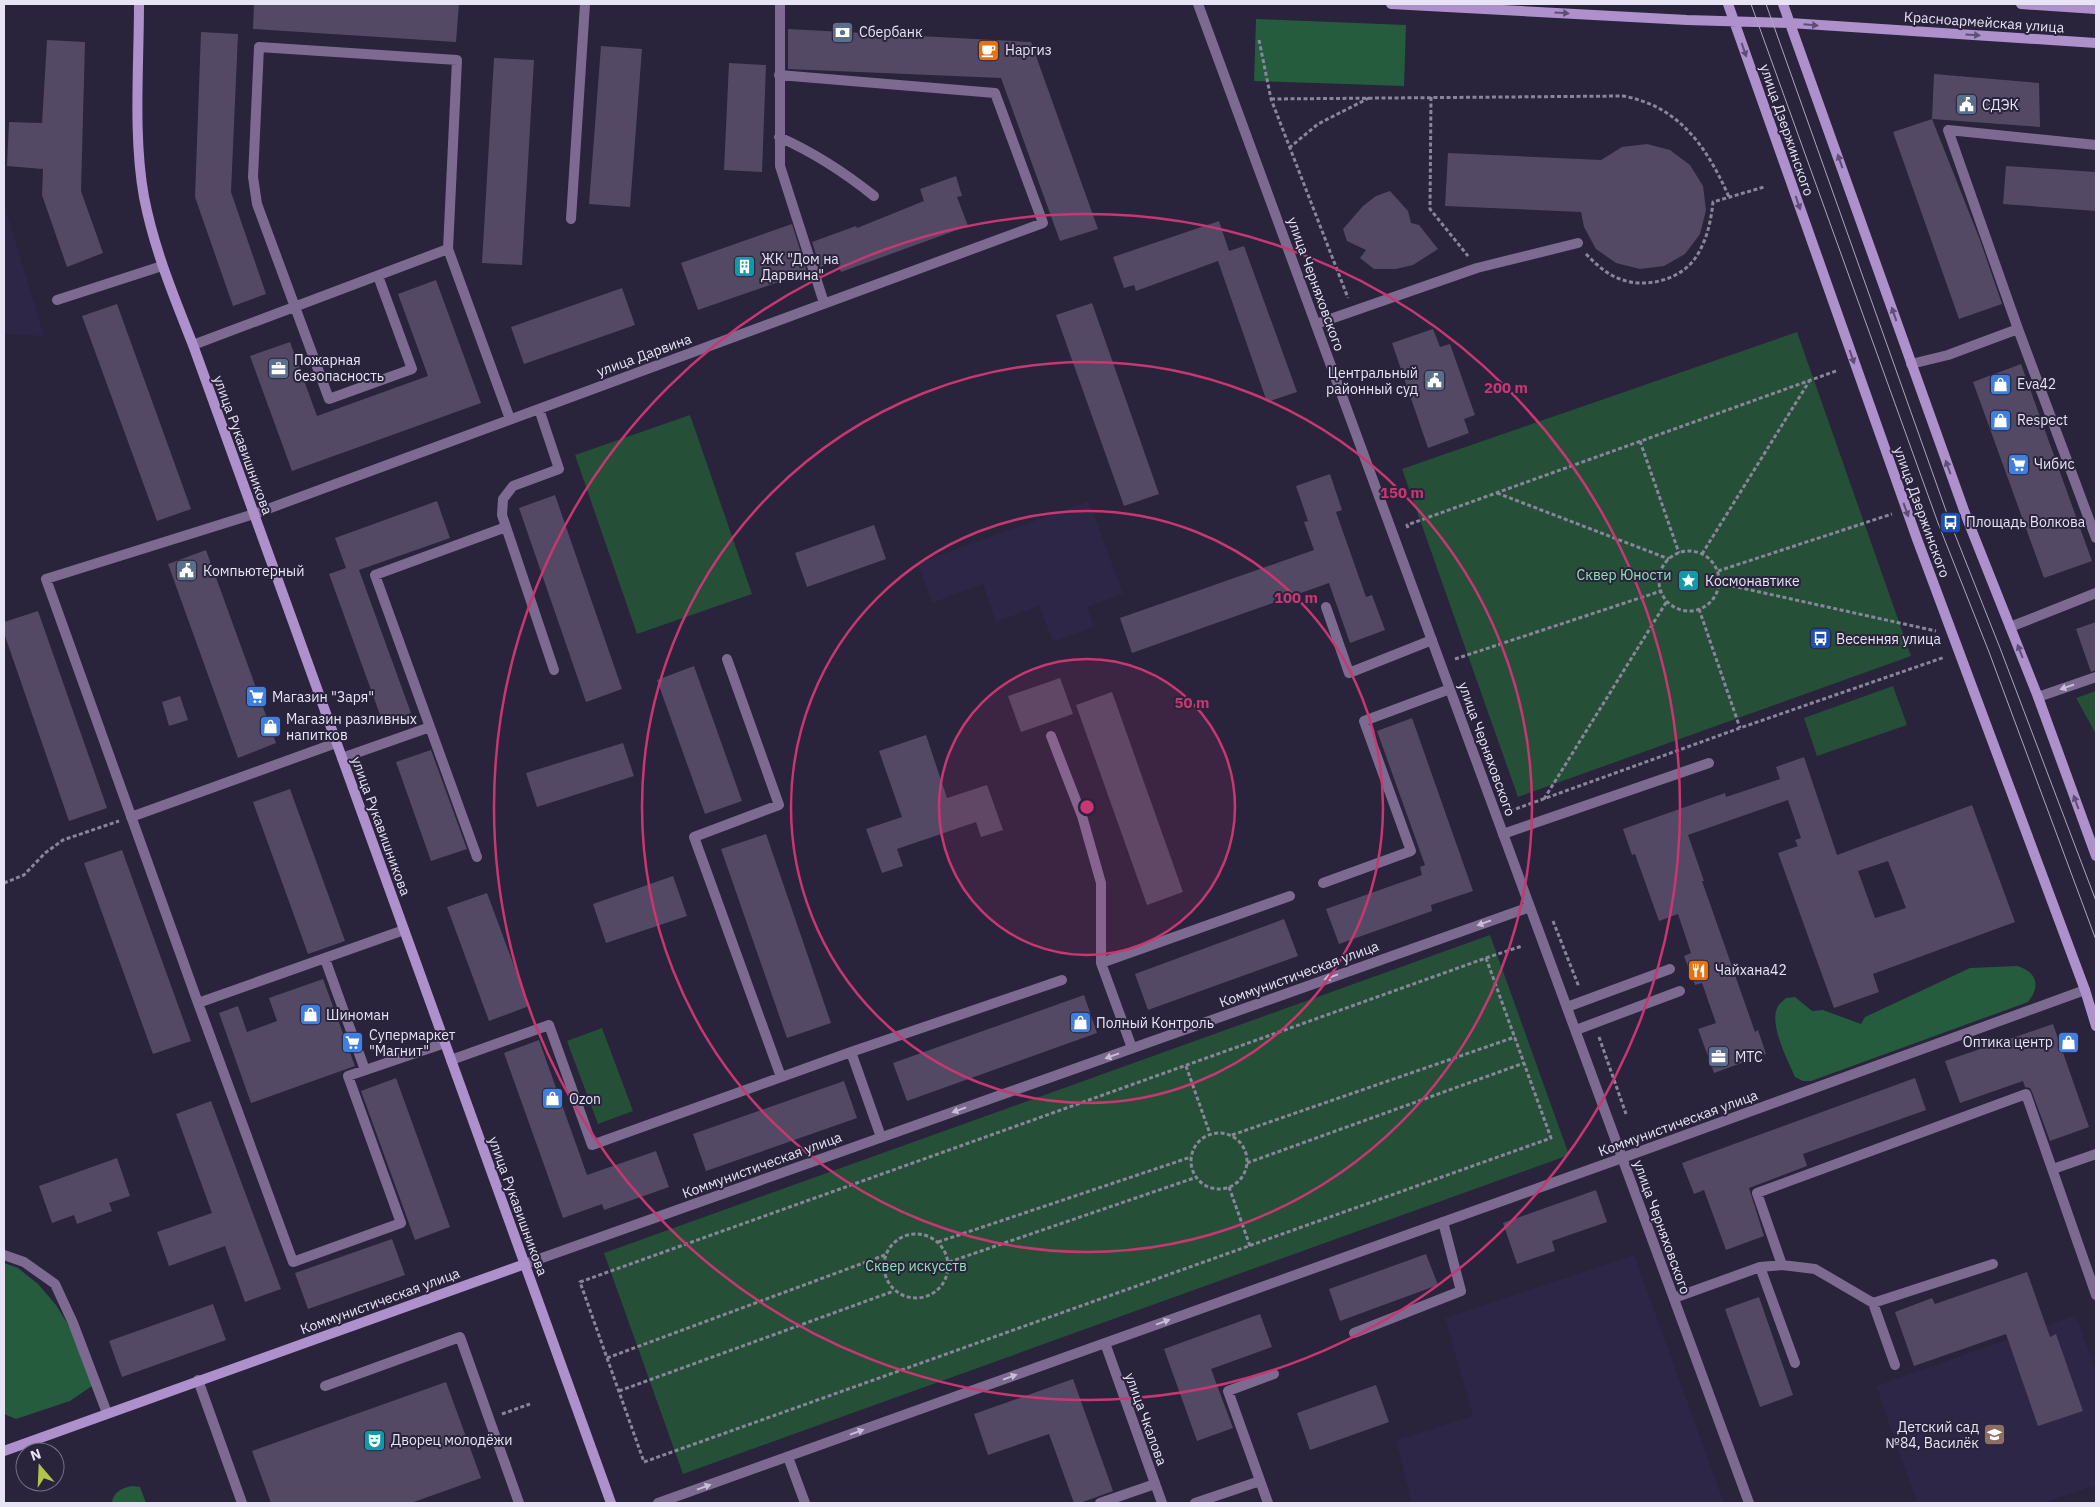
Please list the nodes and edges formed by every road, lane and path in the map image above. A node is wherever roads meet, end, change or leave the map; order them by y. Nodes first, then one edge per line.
1 (139, 4) edge
2 (585, 4) edge
3 (780, 4) edge
4 (1198, 4) edge
5 (1391, 4) edge
6 (1728, 4) edge
7 (1783, 4) edge
8 (2021, 4) edge
9 (2096, 8) edge
10 (1734, 22) junction
11 (1790, 23) junction
12 (1258, 40) dead end
13 (2096, 42) edge
14 (779, 75) junction
15 (1432, 96) junction
16 (1372, 97) junction
17 (1271, 99) junction
18 (779, 137) junction
19 (2096, 145) edge
20 (1289, 148) junction
21 (1764, 187) dead end
22 (874, 196) dead end
23 (1729, 197) junction
24 (571, 219) dead end
25 (1578, 243) joint
26 (448, 249) junction
27 (162, 266) junction
28 (1478, 268) junction
29 (378, 276) junction
30 (57, 300) dead end
31 (824, 304) junction
32 (296, 307) junction
33 (1353, 310) junction
34 (1316, 324) junction
35 (2018, 329) junction
36 (193, 345) junction
37 (1911, 364) junction
38 (1836, 371) dead end
39 (1810, 380) junction
40 (539, 409) junction
41 (510, 419) junction
42 (1640, 441) junction
43 (1496, 492) junction
44 (254, 514) junction
45 (1892, 514) dead end
46 (506, 527) junction
47 (1410, 534) dead end
48 (2096, 538) edge
49 (1679, 553) junction
50 (1702, 554) junction
51 (1669, 558) junction
52 (1718, 571) junction
53 (1719, 583) junction
54 (1661, 591) junction
55 (2096, 592) edge
56 (1667, 601) junction
57 (1326, 607) dead end
58 (1699, 609) junction
59 (2010, 627) junction
60 (1938, 631) dead end
61 (1432, 640) junction
62 (1452, 650) dead end
63 (1948, 656) dead end
64 (727, 659) dead end
65 (1455, 659) junction
66 (1458, 668) dead end
67 (554, 670) dead end
68 (2096, 677) edge
69 (1450, 690) junction
70 (2038, 697) junction
71 (430, 727) junction
72 (1740, 728) junction
73 (1051, 736) dead end
74 (336, 743) junction
75 (342, 758) junction
76 (1709, 763) dead end
77 (1544, 799) junction
78 (1507, 802) dead end
79 (1510, 811) junction
80 (131, 817) junction
81 (1516, 829) junction
82 (1503, 834) junction
83 (2096, 856) edge
84 (477, 857) dead end
85 (4, 883) edge
86 (1323, 883) dead end
87 (1290, 896) dead end
88 (1530, 907) junction
89 (1550, 912) dead end
90 (404, 930) junction
91 (1522, 946) dead end
92 (1486, 958) junction
93 (325, 959) junction
94 (1101, 963) junction
95 (1670, 969) dead end
96 (1062, 980) dead end
97 (2084, 990) junction
98 (1680, 991) dead end
99 (1585, 1000) junction
100 (198, 1003) junction
101 (1567, 1007) junction
102 (1594, 1023) junction
103 (2096, 1026) edge
104 (1576, 1030) junction
105 (1514, 1037) junction
106 (445, 1043) junction
107 (1132, 1048) junction
108 (851, 1052) junction
109 (451, 1060) junction
110 (1524, 1063) junction
111 (1186, 1066) junction
112 (365, 1070) junction
113 (781, 1078) junction
114 (1626, 1114) dead end
115 (1210, 1134) junction
116 (1232, 1136) junction
117 (881, 1137) junction
118 (2096, 1154) edge
119 (1190, 1157) junction
120 (1622, 1158) junction
121 (1247, 1162) junction
122 (2052, 1170) junction
123 (1197, 1178) junction
124 (1228, 1187) junction
125 (1443, 1222) junction
126 (938, 1242) junction
127 (1250, 1246) junction
128 (4, 1255) edge
129 (886, 1255) junction
130 (949, 1262) junction
131 (525, 1264) junction
132 (1782, 1264) junction
133 (1993, 1264) dead end
134 (1760, 1267) junction
135 (894, 1291) junction
136 (2096, 1295) edge
137 (1674, 1298) junction
138 (1873, 1304) junction
139 (1354, 1333) dead end
140 (1105, 1343) junction
141 (607, 1358) junction
142 (1795, 1363) dead end
143 (1896, 1365) dead end
144 (1274, 1374) dead end
145 (198, 1380) junction
146 (325, 1386) dead end
147 (619, 1391) junction
148 (530, 1404) dead end
149 (107, 1413) junction
150 (489, 1418) junction
151 (4, 1451) edge
152 (788, 1457) junction
153 (1260, 1481) junction
154 (1155, 1484) junction
155 (242, 1503) edge
156 (519, 1503) edge
157 (611, 1503) edge
158 (658, 1503) edge
159 (806, 1503) edge
160 (1100, 1503) edge
161 (1162, 1503) edge
162 (1195, 1503) edge
163 (1268, 1503) edge
164 (1749, 1503) edge

1 - 27 street, улица Рукавишникова
2 - 24 street
3 - 14 street
4 - 34 street, улица Черняховского
5 -> 10 street, Красноармейская улица
6 - 10 street, улица Дзержинского
7 - 11 street
8 - 9 street, Красноармейская улица
10 - 11 street, Красноармейская улица
10 -> 97 street, улица Дзержинского
11 -> 13 street, Красноармейская улица
37 -> 11 street
12 - 17 path
14 - 18 street
14 - 31 street, улица Дарвина
15 - 16 path
15 - 23 path
15 - 28 path
16 - 17 path
16 - 20 path
17 - 20 path
18 - 22 street
18 - 31 street
19 - 35 street
20 - 33 path
21 - 23 path
23 - 25 path
25 - 28 street
26 - 29 street
26 - 32 street
26 - 41 street
27 - 30 street
27 - 36 street, улица Рукавишникова
28 - 33 street
29 - 32 street
29 - 32 street
31 - 40 street, улица Дарвина
32 - 36 street
33 - 34 street
34 - 61 street, улица Черняховского
35 - 37 street
35 - 48 street
36 - 44 street, улица Рукавишникова
59 -> 37 street
38 - 39 path
39 - 42 path
39 - 50 path
40 - 41 street, улица Дарвина
40 - 46 street
41 - 44 street, улица Дарвина
42 - 43 path
42 - 49 path
43 - 47 path
43 - 51 path
44 - 74 street, улица Рукавишникова
44 - 80 street, улица Дарвина
45 - 52 path
46 - 67 street
46 - 71 street
49 - 50 path
49 - 51 path
50 - 52 path
51 - 54 path
52 - 53 path
53 - 58 path
53 - 60 path
54 - 56 path
54 - 65 path
55 - 59 street
56 - 58 path
56 - 77 path
57 - 61 street
58 - 72 path
70 -> 59 street
61 - 69 street, улица Черняховского
62 - 65 path
63 - 72 path
64 - 113 street
65 - 66 path
68 -> 70 street
69 - 82 street, улица Черняховского
69 - 86 street
83 -> 70 street
71 - 75 street
71 - 84 street
72 - 77 path
73 - 94 street
74 - 75 street, улица Рукавишникова
74 - 80 street
75 - 90 street, улица Рукавишникова
76 - 81 street
77 - 79 path
78 - 79 path
79 - 81 path
80 - 85 path
80 - 100 street
81 - 82 street
82 - 88 street, улица Черняховского
87 - 94 street
88 - 101 street, улица Черняховского
88 -> 107 street, Коммунистическая улица
89 - 99 path
90 - 93 street
90 - 106 street, улица Рукавишникова
91 - 92 path
92 - 105 path
92 - 111 path
93 - 100 street
93 - 112 street
94 - 107 street
95 - 99 street
96 - 108 street
97 - 103 street, улица Дзержинского
97 - 120 street, Коммунистическая улица
98 - 102 street
99 - 101 street
100 - 112 street
101 - 104 street, улица Черняховского
102 - 104 street
102 - 114 path
104 - 120 street, улица Черняховского
105 - 110 path
105 - 116 path
106 - 109 street, улица Рукавишникова
106 - 112 street
107 -> 117 street, Коммунистическая улица
108 - 113 street
108 - 117 street
109 - 113 street
109 - 131 street, улица Рукавишникова
110 - 121 path
110 - 127 path
111 - 115 path
111 - 141 path
115 - 116 path
115 - 119 path
116 - 121 path
117 - 131 street, Коммунистическая улица
118 - 122 street
119 - 123 path
119 - 126 path
120 - 125 street, Коммунистическая улица
120 - 137 street, улица Черняховского
121 - 124 path
122 - 132 street
122 - 136 street
123 - 124 path
123 - 130 path
124 - 127 path
125 - 139 street
140 -> 125 street, Коммунистическая улица
126 - 129 path
126 - 130 path
127 - 147 path
128 - 149 street
129 - 135 path
129 - 141 path
130 - 135 path
131 - 145 street, Коммунистическая улица
131 - 157 street, улица Рукавишникова
132 - 134 street
132 - 138 street
133 - 138 street
134 - 137 street
134 - 142 street
135 - 147 path
137 - 164 street, улица Черняховского
138 - 143 street
152 -> 140 street, Коммунистическая улица
140 - 154 street, улица Чкалова
141 - 147 path
144 - 153 street
145 - 149 street, Коммунистическая улица
145 - 155 street
146 - 150 street
148 - 150 path
149 - 151 street, Коммунистическая улица
150 - 156 street
158 -> 152 street, Коммунистическая улица
152 - 159 street
153 - 162 street
153 - 163 street
154 - 160 street
154 - 161 street, улица Чкалова

